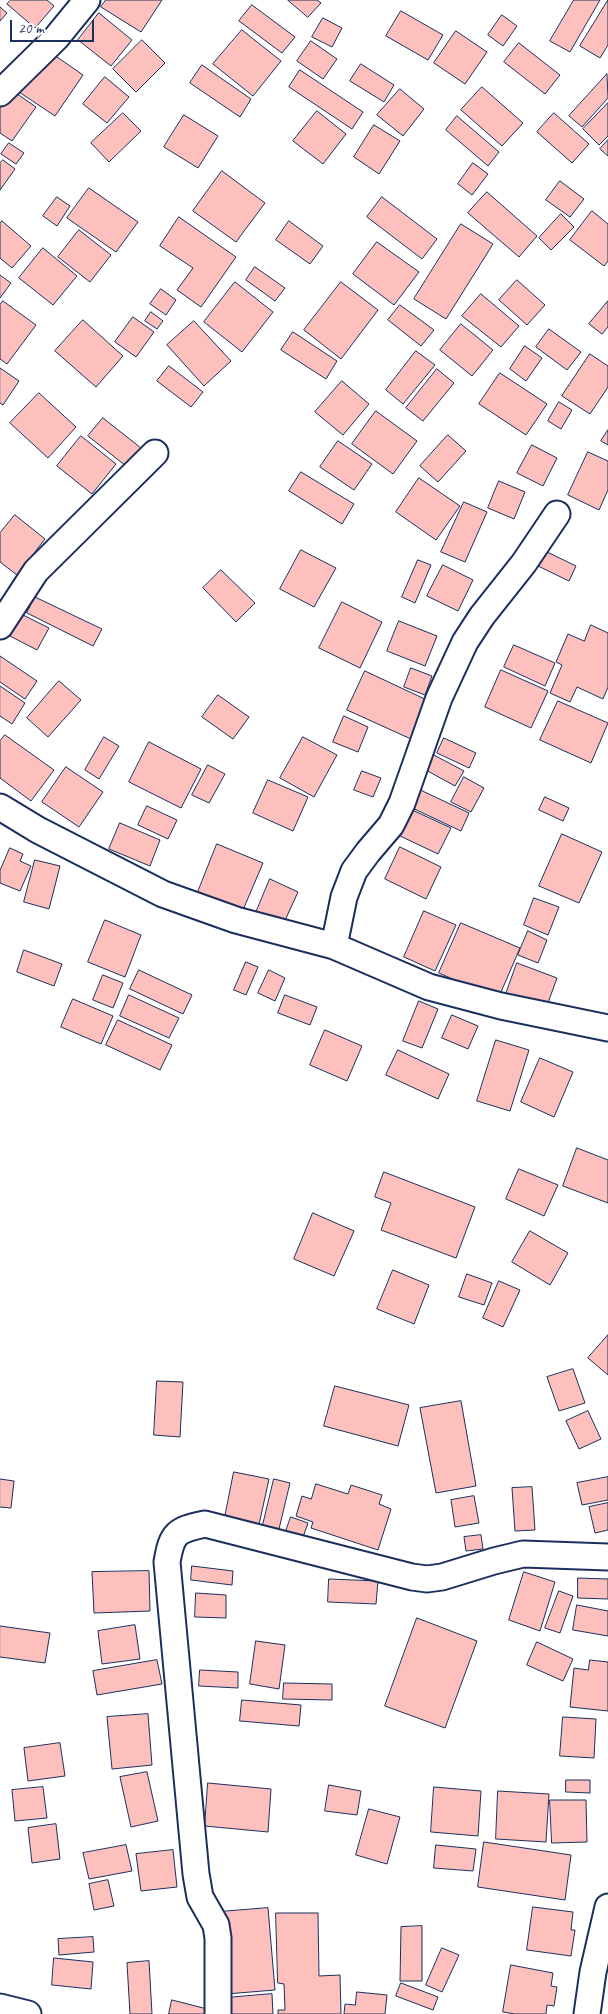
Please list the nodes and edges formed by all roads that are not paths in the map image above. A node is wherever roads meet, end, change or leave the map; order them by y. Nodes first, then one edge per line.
1 (87, 0) edge
2 (0, 93) edge
3 (154, 453) dead end
4 (557, 514) dead end
5 (0, 626) edge
6 (0, 807) edge
7 (334, 946) junction
8 (608, 1028) edge
9 (608, 1557) edge
10 (608, 1907) edge
11 (0, 2007) edge
12 (28, 2014) edge
13 (218, 2014) edge
14 (587, 2014) edge

1 - 2 street
3 - 5 street
4 - 7 street
6 - 7 street
7 - 8 street
9 - 13 street
10 - 14 street
11 - 12 street

